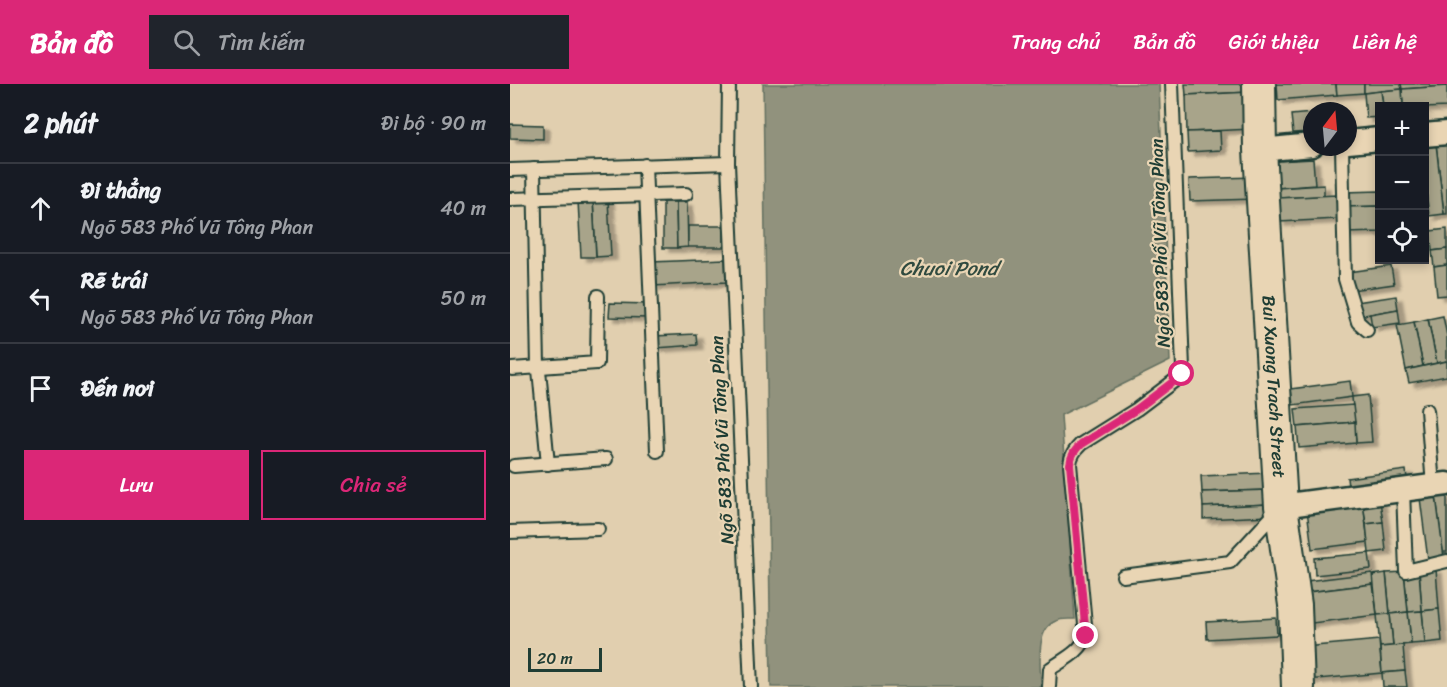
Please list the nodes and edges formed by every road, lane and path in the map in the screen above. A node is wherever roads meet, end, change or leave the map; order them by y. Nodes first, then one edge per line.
1 (729, 84) edge
2 (1172, 84) edge
3 (1259, 84) edge
4 (1447, 133) edge
5 (1429, 135) edge
6 (1375, 139) edge
7 (1357, 141) edge
8 (1303, 147) edge
9 (1260, 150) junction
10 (1342, 156) edge
11 (728, 163) junction
12 (645, 165) junction
13 (534, 169) junction
14 (510, 170) edge
15 (686, 194) dead end
16 (647, 196) junction
17 (535, 198) junction
18 (510, 199) edge
19 (598, 296) dead end
20 (1367, 330) dead end
21 (537, 366) junction
22 (512, 369) dead end
23 (1427, 410) dead end
24 (657, 451) dead end
25 (606, 459) dead end
26 (548, 464) junction
27 (514, 466) dead end
28 (1440, 485) edge
29 (1403, 490) junction
30 (1281, 506) junction
31 (598, 529) dead end
32 (510, 532) edge
33 (1447, 561) edge
34 (1123, 576) dead end
35 (751, 687) edge
36 (1049, 687) edge
37 (1298, 687) edge

1 - 11 lane, Ngõ 583 Phố Vũ Tông Phan
2 - 36 lane, Ngõ 583 Phố Vũ Tông Phan
3 - 9 street, Bui Xuong Trach Street
4 - 5 street
6 - 7 street
8 - 9 street
9 - 30 street, Bui Xuong Trach Street
10 - 20 lane
11 - 12 lane
11 - 35 lane, Ngõ 583 Phố Vũ Tông Phan
12 - 13 lane
12 - 16 lane
13 - 14 lane
13 - 17 lane
15 - 16 lane
16 - 17 lane
16 - 24 lane
17 - 18 lane
17 - 21 lane
19 - 21 lane
21 - 22 lane
21 - 26 lane
23 - 28 lane
25 - 26 lane
26 - 27 lane
28 - 29 street
29 - 30 street
29 - 33 lane
30 - 34 lane
30 - 37 street, Bui Xuong Trach Street
31 - 32 lane

